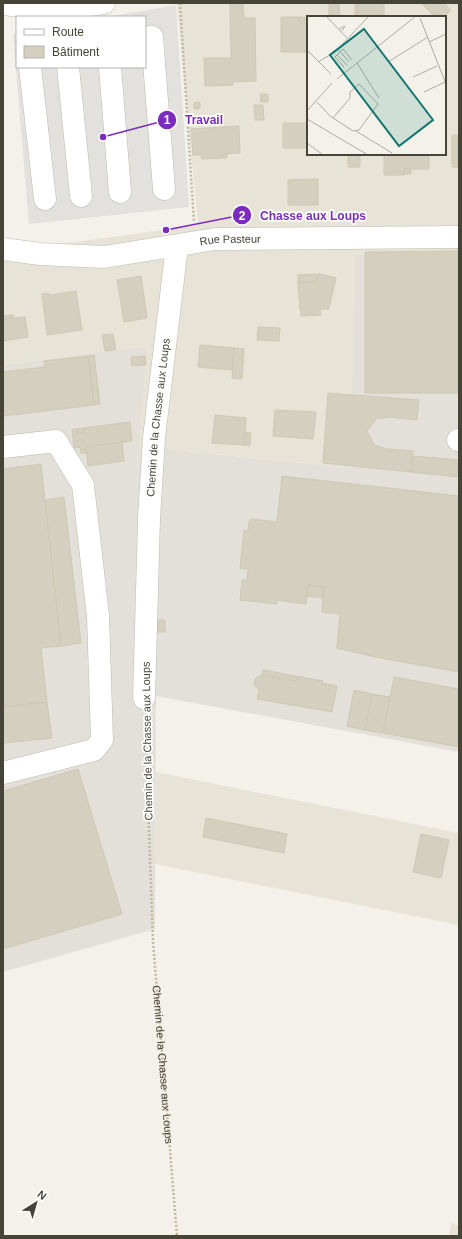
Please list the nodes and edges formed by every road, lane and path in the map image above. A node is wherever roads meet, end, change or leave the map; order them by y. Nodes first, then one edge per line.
1 (104, 3) edge
2 (180, 3) edge
3 (3, 4) edge
4 (106, 16) edge
5 (146, 38) edge
6 (30, 68) edge
7 (68, 68) edge
8 (110, 68) edge
9 (164, 189) dead end
10 (120, 192) dead end
11 (81, 196) dead end
12 (45, 199) dead end
13 (459, 237) edge
14 (186, 244) junction
15 (3, 249) edge
16 (3, 447) edge
17 (144, 698) joint
18 (3, 773) edge
19 (177, 1236) edge

1 - 3 street
1 - 4 street
2 - 14 path
5 - 9 street
6 - 12 street
7 - 11 street
8 - 10 street
13 - 14 street, Rue Pasteur
14 - 15 street, Rue Pasteur
14 - 17 street, Chemin de la Chasse aux Loups
16 - 18 street
17 - 19 path, Chemin de la Chasse aux Loups

